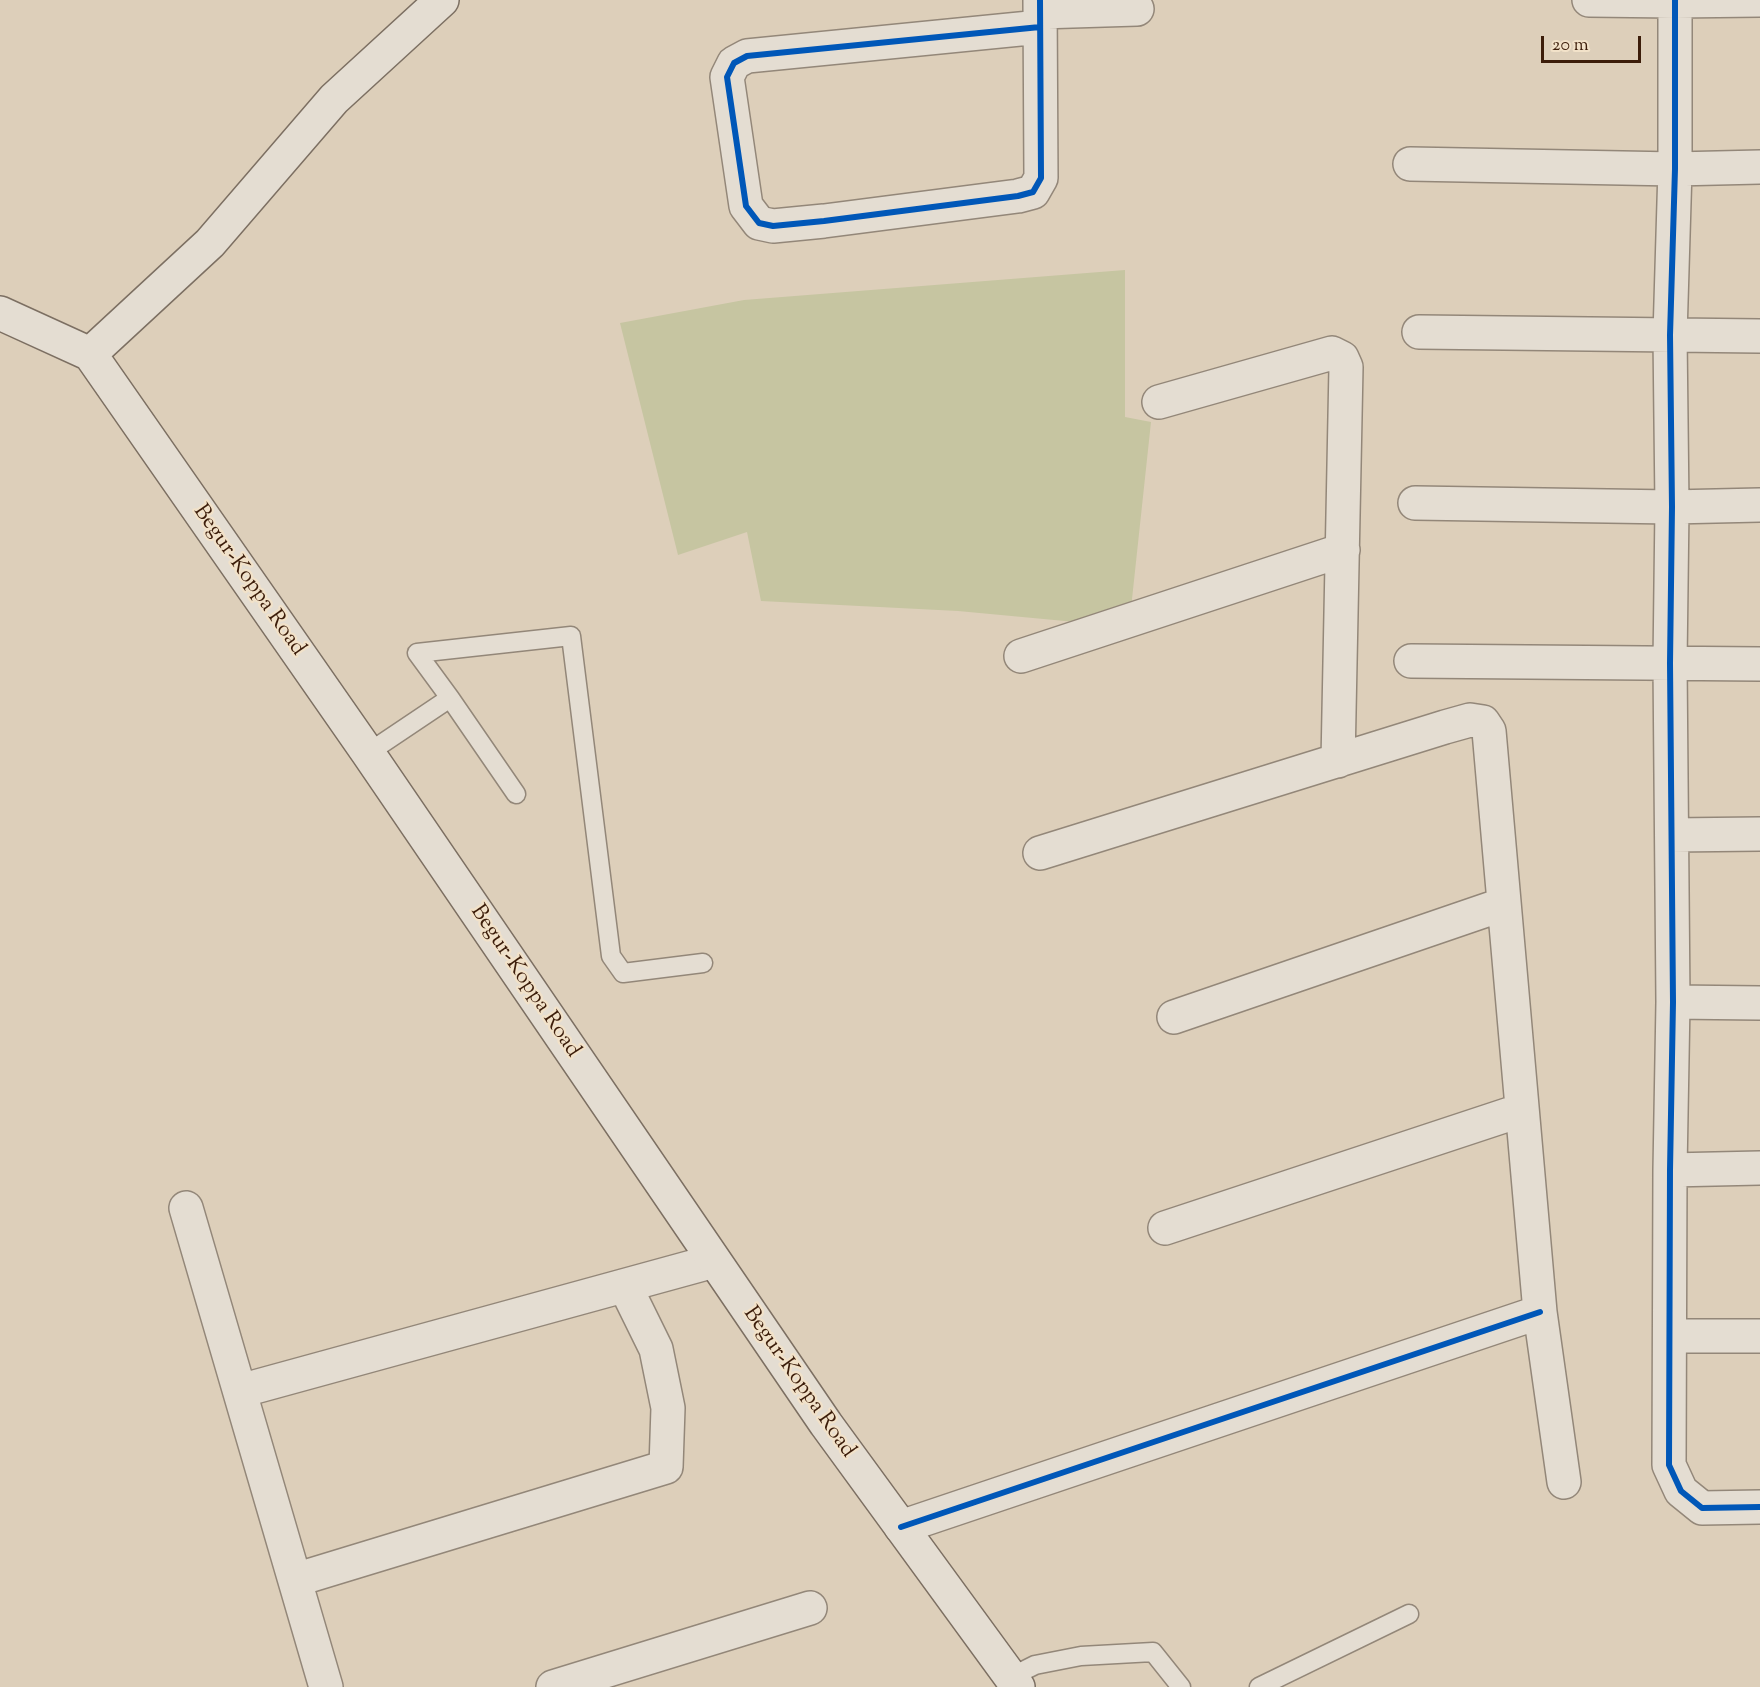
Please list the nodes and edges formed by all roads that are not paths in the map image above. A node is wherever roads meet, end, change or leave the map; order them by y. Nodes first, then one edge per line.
1 (442, 0) edge
2 (1589, 0) edge
3 (1760, 0) edge
4 (1675, 1) edge
5 (1137, 9) dead end
6 (1040, 13) edge
7 (1410, 164) dead end
8 (1760, 167) edge
9 (1675, 169) junction
10 (0, 313) edge
11 (1419, 332) dead end
12 (1670, 335) junction
13 (1760, 336) edge
14 (90, 354) junction
15 (1159, 402) dead end
16 (1415, 503) dead end
17 (1760, 505) edge
18 (1672, 507) junction
19 (1342, 550) junction
20 (1021, 656) dead end
21 (1411, 661) dead end
22 (1670, 663) junction
23 (1760, 664) edge
24 (450, 698) junction
25 (368, 753) junction
26 (1338, 761) junction
27 (516, 794) dead end
28 (1760, 834) edge
29 (1672, 835) junction
30 (1040, 852) dead end
31 (1504, 904) junction
32 (703, 963) dead end
33 (1673, 1002) junction
34 (1760, 1003) edge
35 (1174, 1017) dead end
36 (1522, 1110) junction
37 (1760, 1168) edge
38 (1670, 1170) junction
39 (186, 1208) dead end
40 (1165, 1228) dead end
41 (714, 1261) junction
42 (624, 1286) junction
43 (1540, 1312) junction
44 (1670, 1336) junction
45 (1760, 1336) edge
46 (240, 1391) junction
47 (1564, 1482) dead end
48 (1760, 1506) edge
49 (901, 1527) junction
50 (295, 1580) junction
51 (810, 1608) dead end
52 (1409, 1614) dead end
53 (1014, 1682) edge
54 (326, 1687) edge
55 (553, 1687) edge
56 (1181, 1687) edge
57 (1260, 1687) edge

1 - 14 street
2 - 4 street
3 - 4 street
4 - 9 street
5 - 6 street
6 - 6 street
7 - 9 street
8 - 9 street
9 - 12 street
10 - 14 street
11 - 12 street
12 - 13 street
12 - 18 street
14 - 25 street, Begur-Koppa Road
15 - 19 street
16 - 18 street
17 - 18 street
18 - 22 street
19 - 20 street
19 - 26 street
21 - 22 street
22 - 23 street
22 - 29 street
24 - 25 lane
24 - 27 lane
24 - 32 lane
25 - 41 street, Begur-Koppa Road
26 - 30 street
26 - 31 street
28 - 29 street
29 - 33 street
31 - 35 street
31 - 36 street
33 - 34 street
33 - 38 street
36 - 40 street
36 - 43 street
37 - 38 street
38 - 44 street
39 - 46 street
41 - 42 street
41 - 49 street, Begur-Koppa Road
42 - 46 street
42 - 50 street
43 - 47 street
43 - 49 street
44 - 45 street
44 - 48 street
46 - 50 street
49 - 53 street, Begur-Koppa Road
50 - 54 street
51 - 55 street
52 - 57 lane
53 - 56 lane

